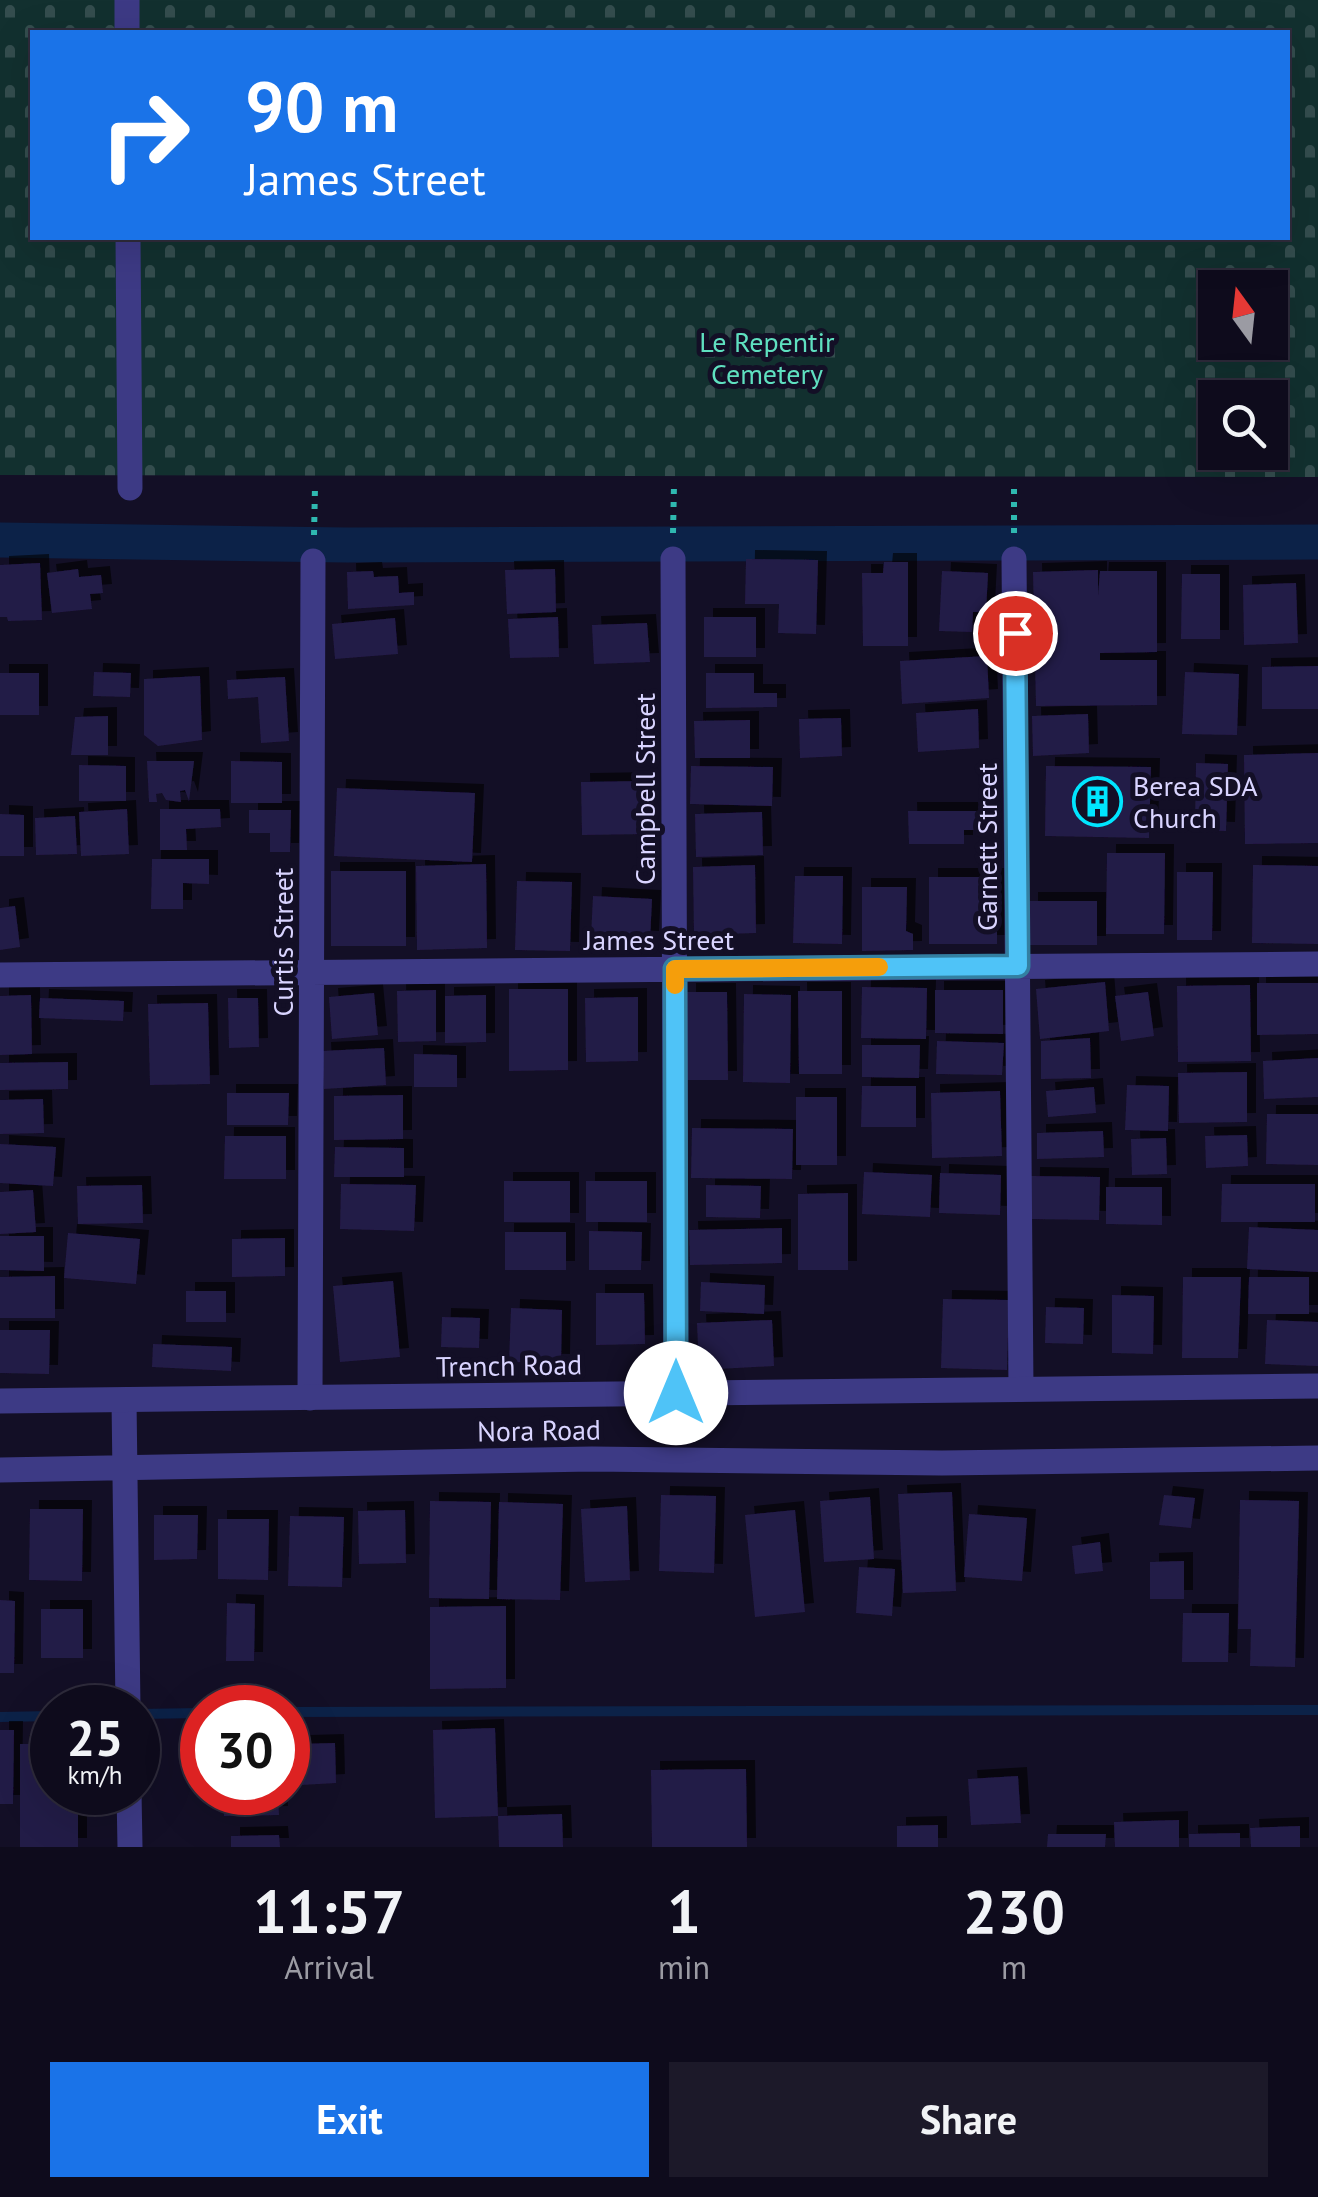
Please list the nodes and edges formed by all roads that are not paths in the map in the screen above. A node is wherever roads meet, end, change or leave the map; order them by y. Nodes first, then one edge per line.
1 (127, 0) edge
2 (127, 30) edge
3 (128, 240) edge
4 (130, 488) dead end
5 (673, 559) road end
6 (1014, 559) road end
7 (313, 562) road end
8 (1318, 964) edge
9 (1018, 966) junction
10 (675, 969) junction
11 (312, 972) junction
12 (0, 975) edge
13 (1318, 1386) edge
14 (1021, 1389) junction
15 (676, 1393) junction
16 (310, 1398) junction
17 (124, 1400) junction
18 (0, 1401) edge
19 (1318, 1458) edge
20 (124, 1468) junction
21 (0, 1470) edge
22 (128, 1685) edge
23 (129, 1815) edge
24 (130, 1847) edge

1 - 2 street
3 - 4 street
5 - 10 street, Campbell Street
6 - 9 street, Garnett Street
7 - 11 street, Curtis Street
8 - 9 street, James Street
9 - 10 street, James Street
9 - 14 street, Garnett Street
10 - 11 street, James Street
10 - 15 street, Campbell Street
11 - 12 street, James Street
11 - 16 street, Curtis Street
13 - 14 street, Trench Road
14 - 15 street, Trench Road
15 - 16 street, Trench Road
16 - 17 street, Trench Road
17 - 18 street, Trench Road
17 - 20 street
19 - 20 street, Nora Road
20 - 21 street, Nora Road
20 - 22 street
23 - 24 street

